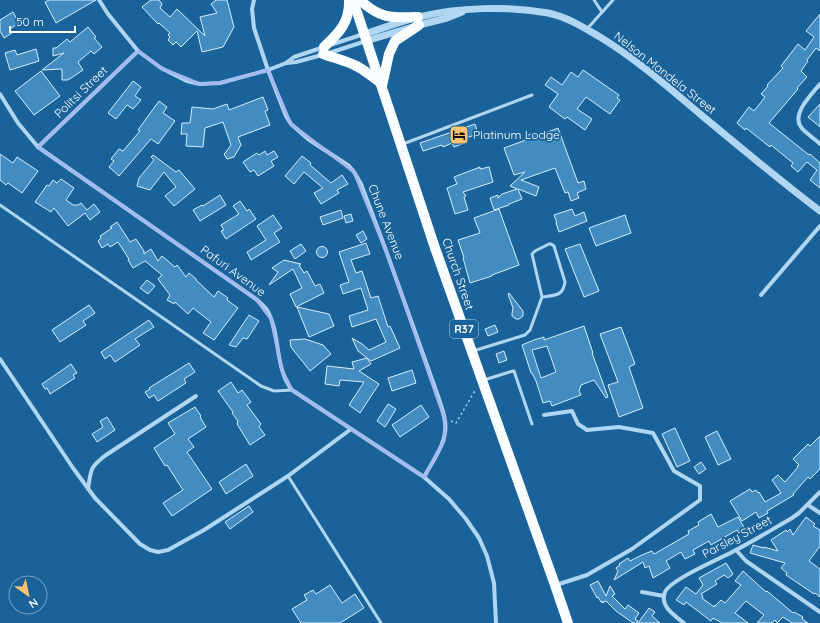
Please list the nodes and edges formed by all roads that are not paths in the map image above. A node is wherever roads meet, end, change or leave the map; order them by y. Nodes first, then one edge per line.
1 (99, 0) edge
2 (254, 0) edge
3 (349, 0) edge
4 (353, 0) edge
5 (360, 0) edge
6 (594, 0) edge
7 (613, 0) edge
8 (602, 12) junction
9 (418, 21) junction
10 (587, 29) junction
11 (365, 37) junction
12 (138, 51) junction
13 (324, 51) junction
14 (286, 63) junction
15 (268, 70) junction
16 (820, 84) edge
17 (381, 85) junction
18 (0, 94) edge
19 (532, 95) dead end
20 (820, 144) edge
21 (402, 145) junction
22 (38, 147) junction
23 (0, 205) edge
24 (820, 211) edge
25 (820, 226) edge
26 (761, 295) dead end
27 (542, 297) junction
28 (471, 351) junction
29 (0, 359) edge
30 (480, 383) junction
31 (292, 390) junction
32 (196, 396) dead end
33 (544, 415) dead end
34 (532, 424) dead end
35 (351, 429) junction
36 (288, 476) junction
37 (424, 477) junction
38 (88, 489) junction
39 (820, 492) edge
40 (808, 505) junction
41 (820, 513) edge
42 (736, 550) junction
43 (555, 585) junction
44 (642, 592) dead end
45 (664, 596) junction
46 (820, 612) edge
47 (380, 623) edge
48 (496, 623) edge
49 (568, 623) edge
50 (684, 623) edge

1 - 12 street
2 - 15 street, Chune Avenue
3 - 13 main road
4 - 11 main road, Church Street / R37
5 - 9 main road
6 - 8 lane
7 - 8 lane
8 - 10 lane
9 - 10 street, Nelson Mandela Street
9 - 11 street, Nelson Mandela Street
9 - 17 main road
10 - 24 street, Nelson Mandela Street
11 - 13 street
11 - 13 street
11 - 17 main road, Church Street / R37
12 - 15 street
12 - 22 street, Politsi Street
13 - 14 street
13 - 14 street
13 - 17 main road
14 - 15 street
15 - 37 street, Chune Avenue
16 - 20 street
17 - 21 main road, Church Street / R37
18 - 22 street, Pafuri Avenue
19 - 21 lane
21 - 28 main road, Church Street / R37
22 - 31 street, Pafuri Avenue
23 - 31 lane
25 - 26 street
27 - 27 lane
27 - 28 lane
28 - 30 main road, Church Street / R37
29 - 38 street
30 - 34 lane
30 - 43 main road, Church Street / R37
31 - 35 street, Pafuri Avenue
32 - 38 street
33 - 43 street
35 - 36 street
35 - 37 street, Pafuri Avenue
36 - 38 street
36 - 47 lane
37 - 48 street, Pafuri Avenue
39 - 40 street, Parsley Street
40 - 41 street
40 - 42 street, Parsley Street
42 - 45 street, Parsley Street
42 - 46 street
43 - 49 main road, Church Street / R37
44 - 45 street
45 - 50 street

